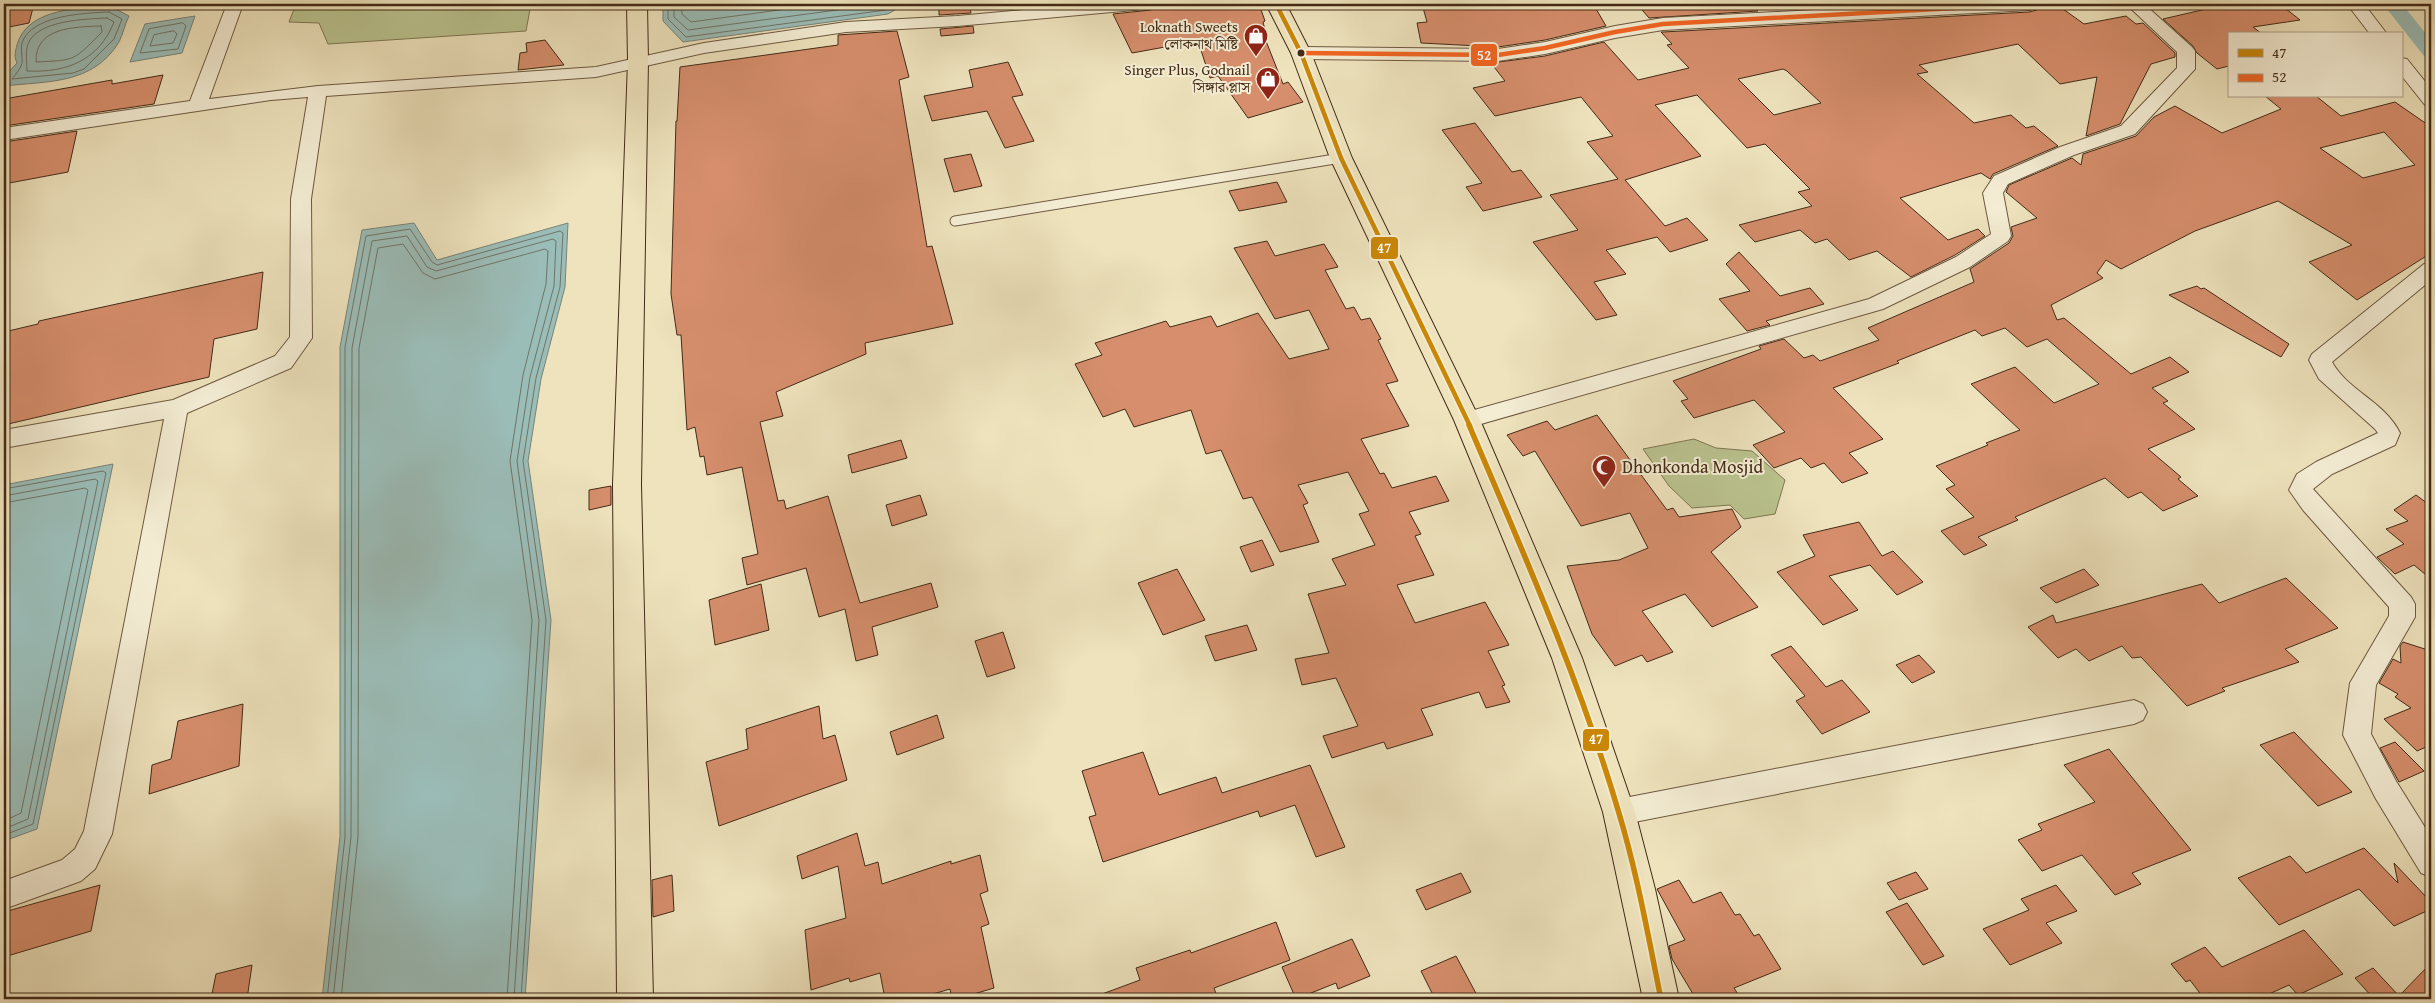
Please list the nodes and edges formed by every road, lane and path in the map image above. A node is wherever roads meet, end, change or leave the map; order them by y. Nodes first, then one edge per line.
1 (235, 4) edge
2 (637, 4) edge
3 (1145, 4) edge
4 (1276, 4) edge
5 (2029, 4) edge
6 (2134, 4) edge
7 (2355, 4) edge
8 (1862, 7) edge
9 (2377, 32) edge
10 (1301, 53) junction
11 (638, 62) junction
12 (2402, 64) edge
13 (318, 91) junction
14 (2431, 101) edge
15 (197, 106) junction
16 (4, 134) edge
17 (1341, 158) junction
18 (955, 221) dead end
19 (2431, 269) edge
20 (177, 408) junction
21 (1467, 420) junction
22 (4, 439) edge
23 (2134, 712) dead end
24 (1619, 812) junction
25 (2431, 863) edge
26 (4, 895) edge
27 (635, 999) edge
28 (1661, 999) edge

1 - 15 street
2 - 11 main road
3 - 11 street
4 - 10 main road
5 - 8 street
6 - 21 street
7 - 9 street
8 - 10 street
10 - 17 main road
11 - 13 street
11 - 27 main road
12 - 14 street
13 - 15 street
13 - 20 street
15 - 16 street
17 - 18 lane
17 - 21 main road
19 - 25 street
20 - 22 street
20 - 26 street
21 - 24 main road
23 - 24 street
24 - 28 main road

